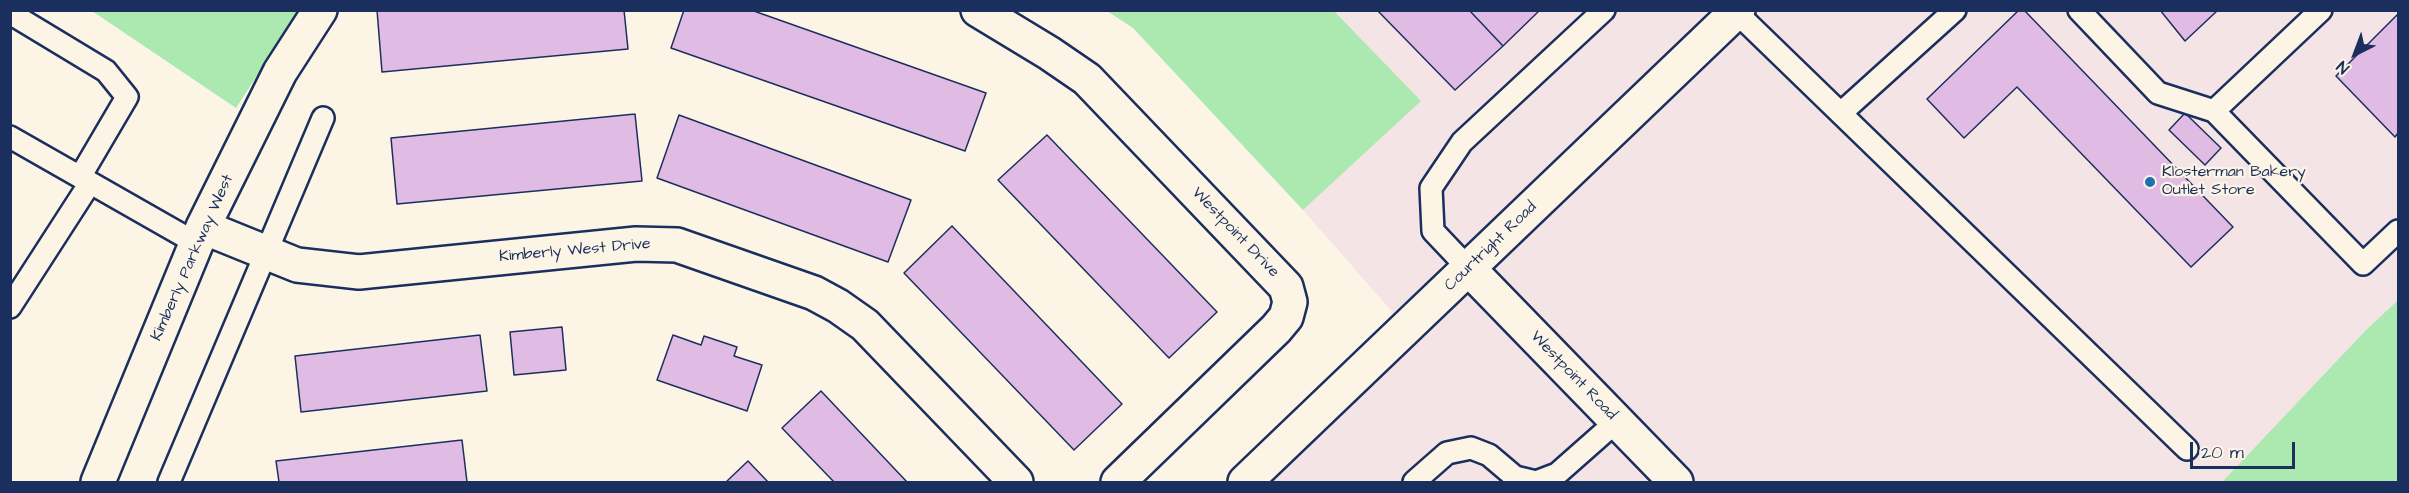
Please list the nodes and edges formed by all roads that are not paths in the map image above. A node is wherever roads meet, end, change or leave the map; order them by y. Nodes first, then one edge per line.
1 (320, 10) edge
2 (978, 10) edge
3 (1604, 10) edge
4 (1955, 10) edge
5 (2079, 10) edge
6 (2321, 10) edge
7 (1737, 11) edge
8 (10, 13) edge
9 (2214, 111) junction
10 (1841, 113) junction
11 (323, 118) dead end
12 (10, 137) edge
13 (85, 180) junction
14 (2398, 231) edge
15 (200, 235) junction
16 (268, 253) junction
17 (1469, 269) junction
18 (10, 308) edge
19 (1617, 421) junction
20 (2187, 449) dead end
21 (98, 483) edge
22 (169, 483) edge
23 (1016, 483) edge
24 (1118, 483) edge
25 (1245, 483) edge
26 (1414, 483) edge
27 (1676, 483) edge

1 - 15 street, Kimberly Parkway West
2 - 24 street, Westpoint Drive
3 - 17 lane
4 - 10 lane
5 - 9 lane
6 - 9 lane
7 - 10 lane
7 - 17 street, Courtright Road
8 - 13 lane
9 - 14 lane
10 - 20 lane
11 - 16 lane
12 - 13 lane
13 - 15 lane
13 - 18 lane
15 - 16 street, Kimberly West Drive
15 - 21 street, Kimberly Parkway West
16 - 22 lane
16 - 23 street, Kimberly West Drive
17 - 19 street, Westpoint Road
17 - 25 street, Courtright Road
19 - 26 lane
19 - 27 street, Westpoint Road

